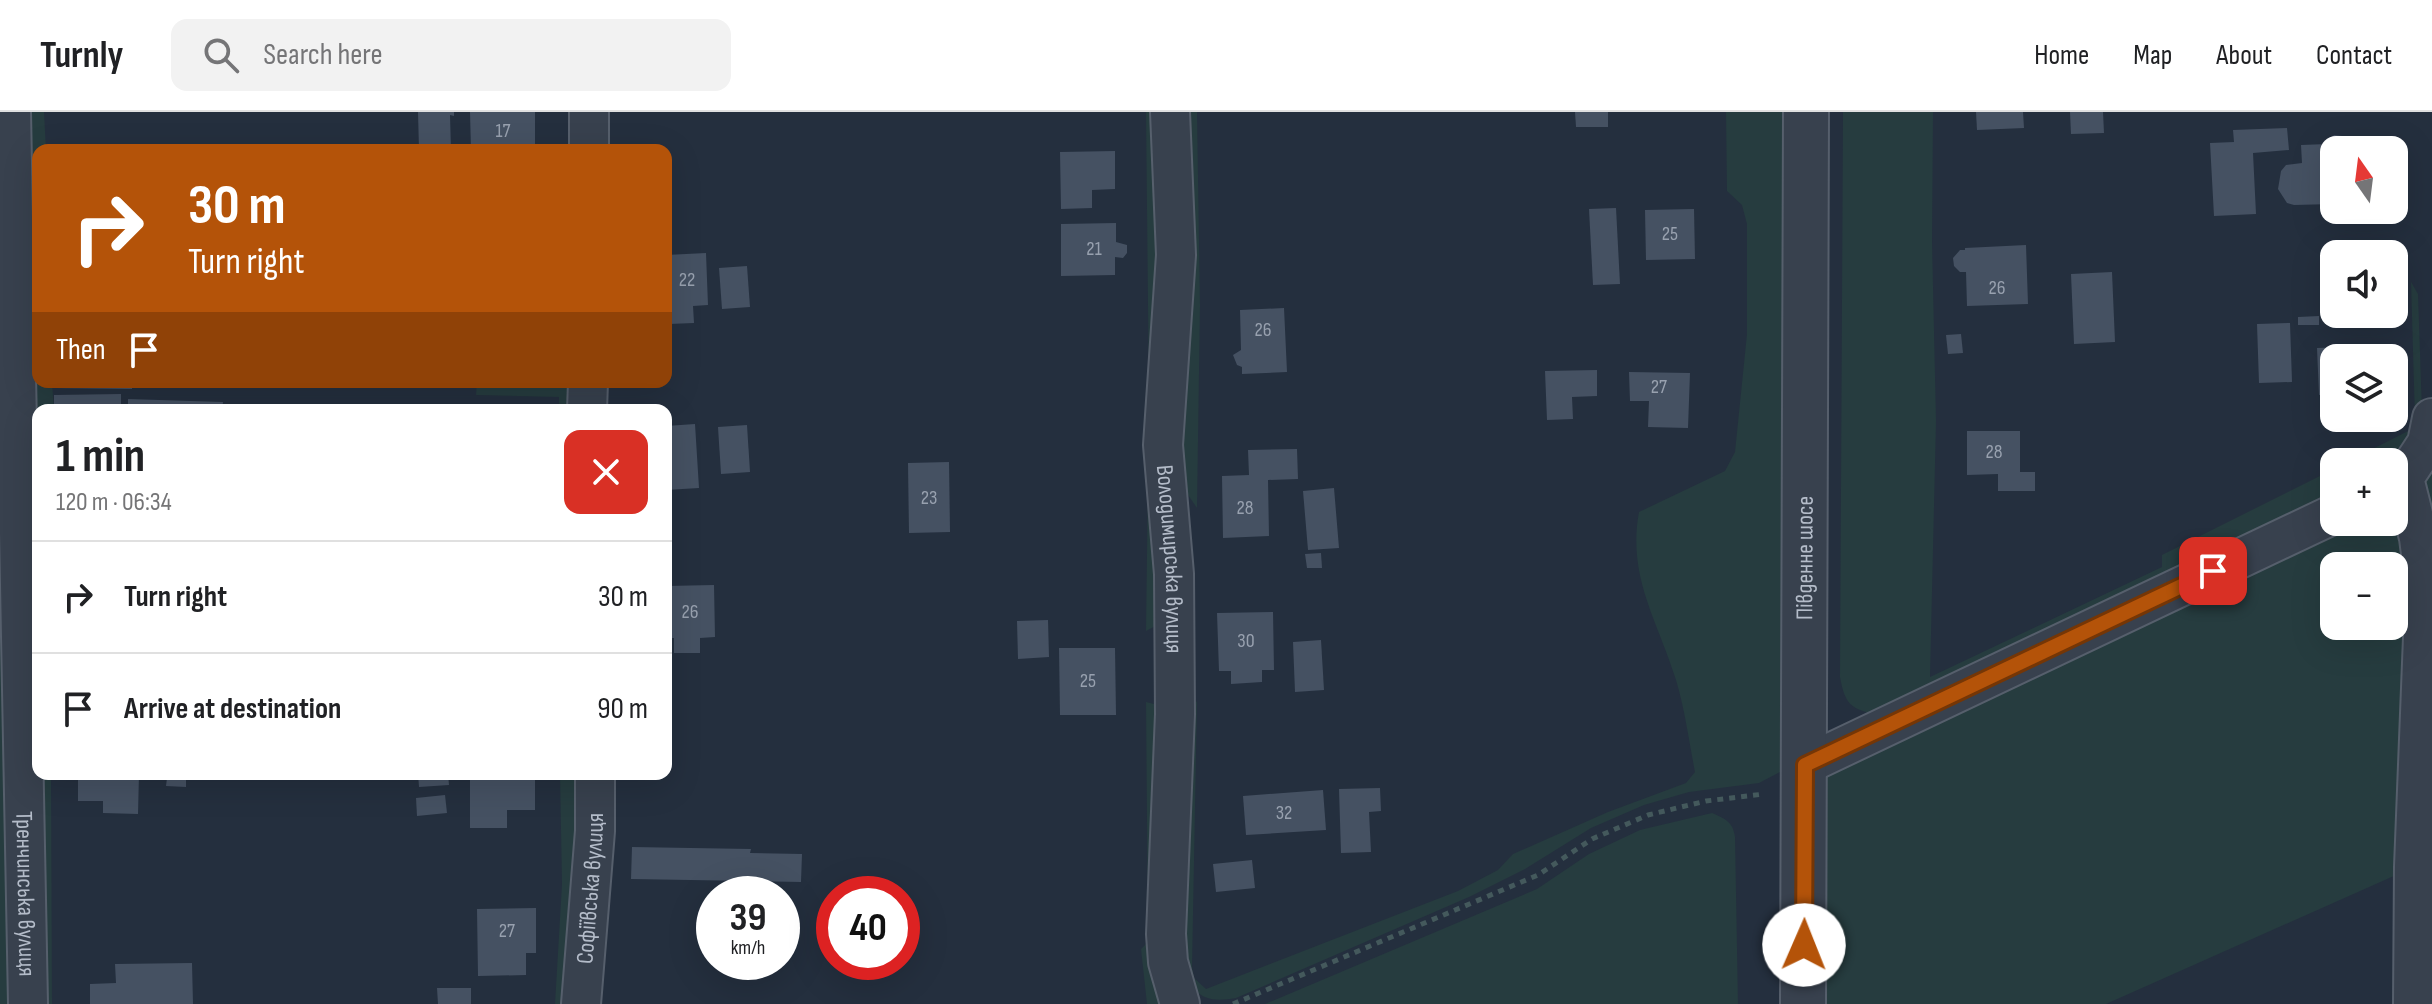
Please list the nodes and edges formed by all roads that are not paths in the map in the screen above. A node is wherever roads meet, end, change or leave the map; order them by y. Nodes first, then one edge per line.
1 (11, 112) edge
2 (589, 112) edge
3 (1170, 112) edge
4 (1806, 112) edge
5 (589, 144) edge
6 (2432, 418) edge
7 (2408, 469) edge
8 (2408, 507) edge
9 (2320, 521) edge
10 (595, 780) edge
11 (1805, 781) junction
12 (28, 1004) edge
13 (581, 1004) edge
14 (1180, 1004) edge
15 (1803, 1004) edge
16 (2413, 1004) edge

1 - 12 street, Тренчинська вулиця
2 - 5 street
3 - 14 street, Володимирська вулиця
4 - 11 street, Південне шосе
6 - 7 street
8 - 16 street
9 - 11 street
10 - 13 street, Софіївська вулиця
11 - 15 street, Південне шосе

